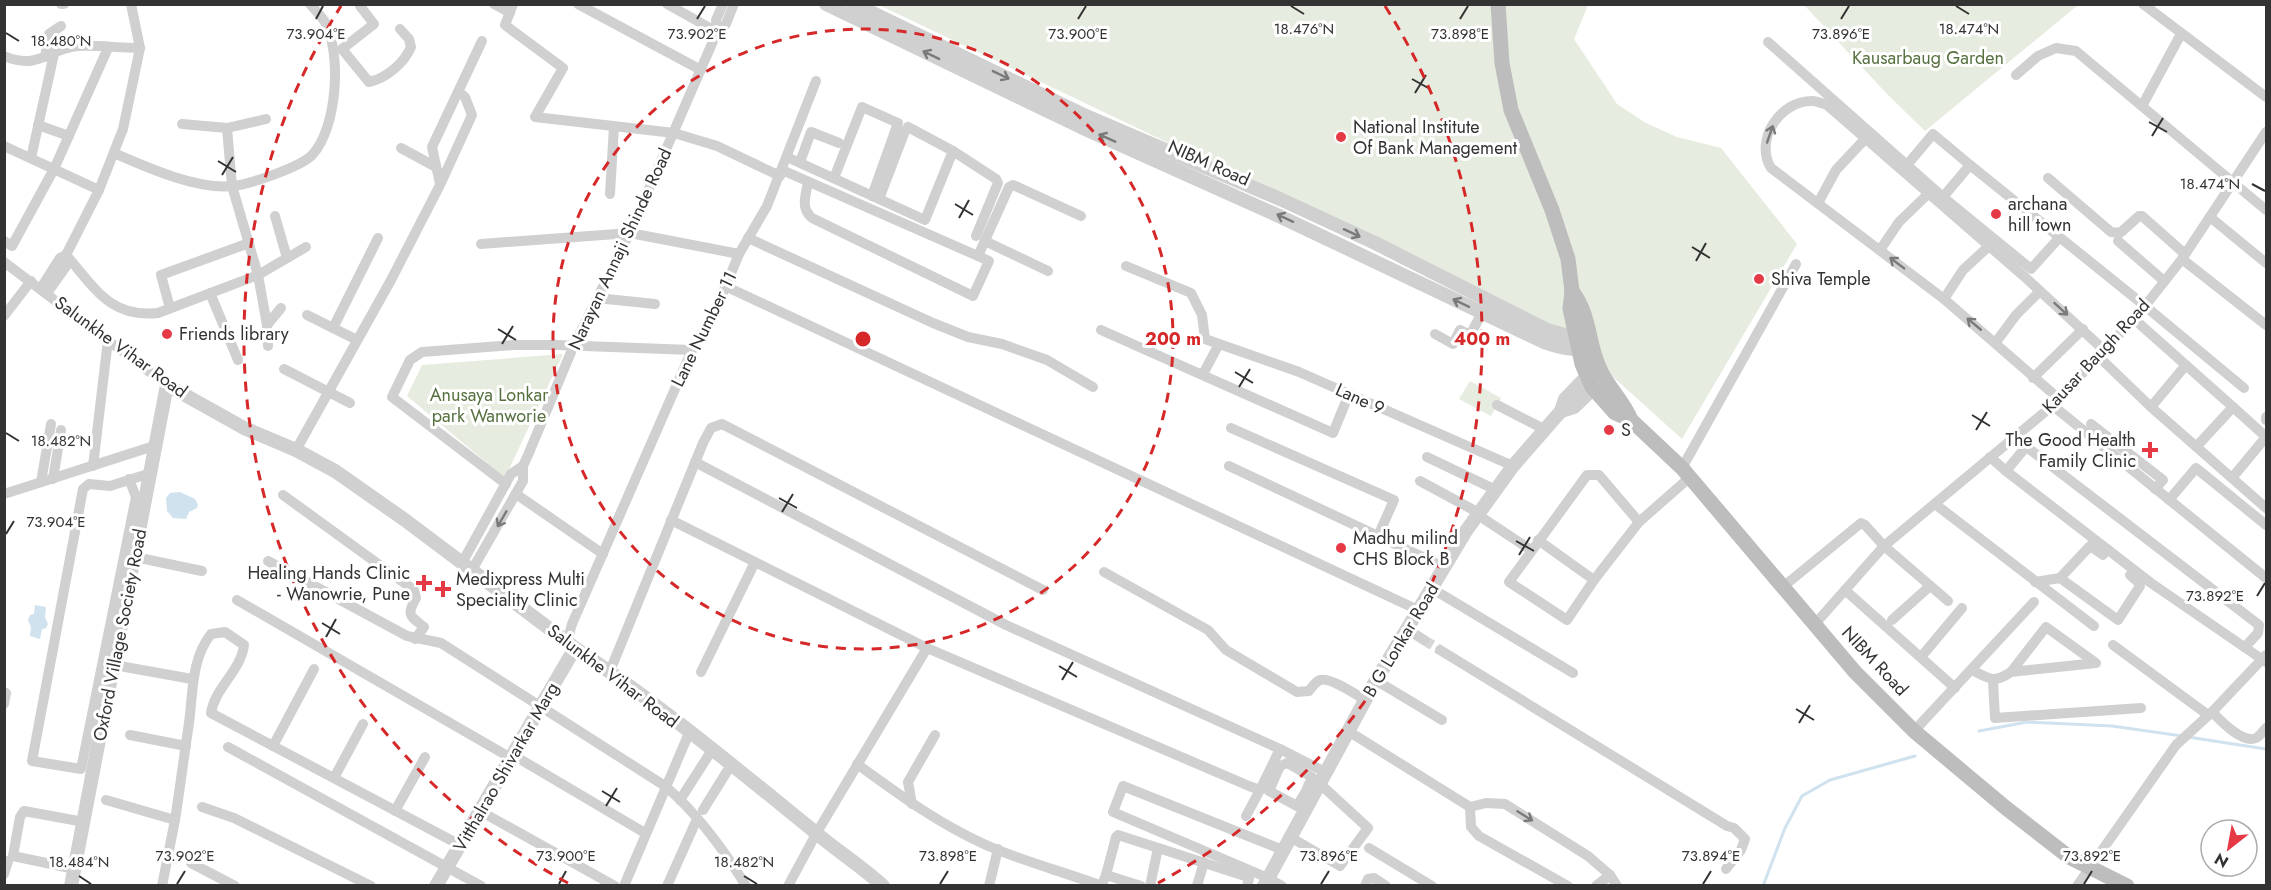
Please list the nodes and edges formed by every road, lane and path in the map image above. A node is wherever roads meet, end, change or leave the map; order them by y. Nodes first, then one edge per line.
1 (310, 4) edge
2 (494, 4) edge
3 (578, 4) edge
4 (667, 4) edge
5 (723, 4) edge
6 (734, 4) edge
7 (826, 4) edge
8 (854, 4) edge
9 (1498, 4) edge
10 (2143, 4) edge
11 (132, 5) edge
12 (360, 6) edge
13 (511, 9) edge
14 (61, 26) dead end
15 (400, 29) dead end
16 (717, 32) junction
17 (2181, 34) junction
18 (482, 41) dead end
19 (1768, 42) dead end
20 (108, 48) junction
21 (140, 48) junction
22 (345, 53) junction
23 (4, 56) edge
24 (50, 56) junction
25 (333, 60) junction
26 (700, 70) junction
27 (2016, 75) dead end
28 (816, 81) dead end
29 (459, 92) junction
30 (2266, 97) edge
31 (2142, 106) junction
32 (266, 119) dead end
33 (182, 124) dead end
34 (38, 125) junction
35 (614, 126) junction
36 (227, 128) junction
37 (2266, 132) edge
38 (674, 133) junction
39 (69, 136) junction
40 (1865, 139) junction
41 (839, 143) dead end
42 (4, 146) edge
43 (401, 148) dead end
44 (953, 151) junction
45 (114, 153) junction
46 (787, 157) junction
47 (31, 158) junction
48 (800, 162) junction
49 (1907, 165) junction
50 (1970, 165) junction
51 (436, 166) junction
52 (54, 169) junction
53 (781, 173) junction
54 (834, 178) junction
55 (2048, 178) dead end
56 (2234, 181) junction
57 (808, 182) junction
58 (440, 185) junction
59 (232, 186) junction
60 (99, 190) junction
61 (610, 194) dead end
62 (1928, 194) junction
63 (876, 197) junction
64 (1943, 197) junction
65 (1818, 203) junction
66 (2266, 210) edge
67 (275, 216) dead end
68 (1081, 216) dead end
69 (2210, 217) junction
70 (630, 233) junction
71 (378, 238) dead end
72 (748, 238) junction
73 (2059, 238) junction
74 (981, 239) junction
75 (4, 241) edge
76 (2118, 241) dead end
77 (249, 243) junction
78 (481, 244) dead end
79 (1989, 246) junction
80 (306, 248) dead end
81 (1880, 250) junction
82 (739, 254) junction
83 (66, 255) junction
84 (978, 256) junction
85 (2183, 256) junction
86 (287, 258) junction
87 (4, 262) edge
88 (2266, 263) edge
89 (1796, 264) dead end
90 (1126, 267) dead end
91 (1048, 271) dead end
92 (258, 275) junction
93 (32, 281) junction
94 (2164, 282) junction
95 (725, 286) junction
96 (44, 290) junction
97 (2040, 291) junction
98 (210, 293) junction
99 (597, 298) junction
100 (1944, 299) junction
101 (655, 303) dead end
102 (2145, 306) junction
103 (170, 308) junction
104 (281, 308) dead end
105 (1482, 313) junction
106 (307, 315) dead end
107 (4, 316) edge
108 (2134, 319) junction
109 (267, 325) junction
110 (2266, 325) edge
111 (333, 328) junction
112 (2083, 329) junction
113 (1101, 330) dead end
114 (1435, 334) dead end
115 (1546, 336) junction
116 (108, 340) junction
117 (357, 340) junction
118 (1584, 341) junction
119 (1995, 342) junction
120 (1219, 344) junction
121 (574, 345) junction
122 (268, 346) dead end
123 (692, 350) junction
124 (2102, 354) junction
125 (238, 360) dead end
126 (2186, 365) junction
127 (284, 369) dead end
128 (1203, 375) junction
129 (1596, 377) junction
130 (2033, 378) junction
131 (167, 385) junction
132 (1093, 387) dead end
133 (2244, 388) dead end
134 (327, 391) junction
135 (1349, 394) junction
136 (2055, 402) junction
137 (350, 403) dead end
138 (1497, 405) dead end
139 (2151, 407) junction
140 (2233, 407) junction
141 (2091, 424) dead end
142 (1231, 428) dead end
143 (1544, 429) junction
144 (2266, 437) edge
145 (157, 446) junction
146 (2197, 446) junction
147 (296, 450) junction
148 (2120, 452) junction
149 (1427, 457) dead end
150 (1990, 457) junction
151 (695, 462) junction
152 (93, 466) junction
153 (523, 466) junction
154 (1229, 466) dead end
155 (1513, 466) junction
156 (2006, 471) junction
157 (151, 473) junction
158 (1686, 473) junction
159 (53, 478) junction
160 (2232, 478) junction
161 (131, 479) junction
162 (1420, 481) dead end
163 (41, 482) junction
164 (506, 484) junction
165 (1496, 490) junction
166 (4, 494) edge
167 (516, 494) junction
168 (283, 495) dead end
169 (2169, 500) junction
170 (1935, 504) junction
171 (2266, 508) edge
172 (1478, 514) junction
173 (671, 520) junction
174 (1639, 522) junction
175 (2266, 525) edge
176 (1378, 536) junction
177 (1538, 540) junction
178 (1884, 546) junction
179 (1531, 550) junction
180 (603, 554) junction
181 (135, 557) junction
182 (268, 561) dead end
183 (755, 562) junction
184 (467, 567) junction
185 (1444, 567) junction
186 (202, 571) dead end
187 (1104, 572) dead end
188 (2060, 578) junction
189 (2266, 578) edge
190 (1594, 580) junction
191 (2035, 582) junction
192 (1784, 586) junction
193 (1930, 586) junction
194 (1431, 588) junction
195 (1043, 590) dead end
196 (1845, 590) junction
197 (237, 600) dead end
198 (1948, 601) dead end
199 (2034, 602) dead end
200 (1962, 608) dead end
201 (1418, 610) junction
202 (1892, 620) dead end
203 (1815, 624) junction
204 (2094, 626) dead end
205 (1407, 629) junction
206 (415, 639) junction
207 (1424, 640) tunnel mouth
208 (571, 645) junction
209 (2113, 645) dead end
210 (2245, 647) junction
211 (927, 648) junction
212 (1440, 650) tunnel mouth
213 (1921, 657) junction
214 (2265, 659) edge
215 (114, 666) junction
216 (314, 669) dead end
217 (1972, 670) junction
218 (610, 671) junction
219 (701, 672) dead end
220 (2011, 672) junction
221 (1573, 673) dead end
222 (192, 679) junction
223 (1377, 681) junction
224 (1993, 681) junction
225 (1955, 688) junction
226 (1365, 700) junction
227 (541, 708) junction
228 (2141, 708) dead end
229 (2210, 714) junction
230 (1442, 720) dead end
231 (363, 724) dead end
232 (2266, 728) edge
233 (1348, 731) junction
234 (1914, 731) junction
235 (689, 733) junction
236 (130, 735) dead end
237 (935, 735) dead end
238 (186, 746) junction
239 (273, 746) junction
240 (228, 747) dead end
241 (1280, 749) junction
242 (712, 750) junction
243 (512, 756) junction
244 (425, 757) dead end
245 (857, 764) junction
246 (731, 765) junction
247 (88, 770) junction
248 (1273, 772) junction
249 (334, 778) junction
250 (1316, 785) junction
251 (665, 786) junction
252 (1260, 790) junction
253 (106, 800) dead end
254 (680, 800) junction
255 (912, 804) junction
256 (202, 807) dead end
257 (1470, 807) junction
258 (395, 811) junction
259 (480, 811) junction
260 (700, 814) junction
261 (1246, 816) dead end
262 (175, 820) junction
263 (84, 822) junction
264 (645, 833) junction
265 (816, 834) junction
266 (1286, 844) junction
267 (460, 845) junction
268 (1158, 848) junction
269 (1369, 848) dead end
270 (998, 849) junction
271 (8, 861) dead end
272 (1204, 862) junction
273 (191, 863) dead end
274 (447, 867) junction
275 (2088, 868) junction
276 (75, 869) junction
277 (1726, 869) dead end
278 (4, 874) edge
279 (1106, 875) junction
280 (1610, 875) junction
281 (1266, 881) edge
282 (71, 885) edge
283 (162, 885) edge
284 (235, 885) edge
285 (371, 885) edge
286 (436, 885) edge
287 (481, 885) edge
288 (615, 885) edge
289 (624, 885) edge
290 (667, 885) edge
291 (746, 885) edge
292 (788, 885) edge
293 (883, 885) edge
294 (989, 885) edge
295 (1141, 885) edge
296 (1150, 885) edge
297 (1197, 885) edge
298 (1247, 885) edge
299 (1282, 885) edge
300 (1365, 885) edge
301 (1386, 885) edge
302 (1430, 885) edge
303 (1568, 885) edge
304 (1596, 885) edge
305 (1617, 885) edge
306 (2077, 885) edge
307 (2127, 885) edge

1 - 25 street
2 - 13 street
3 - 26 street
4 - 16 street
5 - 16 street, Narayan Annaji Shinde Road
6 - 16 street, Narayan Annaji Shinde Road
105 -> 7 street, NIBM Road
8 -> 115 street, NIBM Road
9 - 118 main road, NIBM Road
10 - 17 street
11 - 21 street
12 - 22 street
13 - 35 street
14 - 24 street
15 - 22 street
16 - 26 street, Narayan Annaji Shinde Road
17 - 30 street
17 - 31 street
18 - 29 street
19 - 49 street
20 - 21 street
20 - 24 street
20 - 39 street
21 - 45 street
22 - 25 street
23 - 24 street
24 - 34 street
25 - 59 street
26 - 38 street, Narayan Annaji Shinde Road
27 - 31 street
28 - 46 street, Lane Number 11
29 - 51 street
29 - 58 street
31 - 56 street
32 - 36 street
33 - 36 street
34 - 39 street
34 - 47 street
35 - 38 street
35 - 61 street
36 - 59 street
37 - 56 street, Kausar Baugh Road
38 - 53 street
38 - 70 street, Narayan Annaji Shinde Road
39 - 52 street
40 - 62 street
40 - 65 street
65 -> 40 street
41 - 48 street
42 - 47 street
43 - 51 street
44 - 63 street
44 - 63 street
44 - 74 street
45 - 59 street
45 - 60 street
46 - 48 street
46 - 53 street, Lane Number 11
47 - 52 street
48 - 54 street
49 - 50 street
49 - 64 street
50 - 64 street
50 - 73 street
51 - 58 street
52 - 60 street
52 - 75 street
53 - 57 street
53 - 72 street, Lane Number 11
54 - 63 street
54 - 63 street
55 - 85 street
56 - 66 street
56 - 69 street, Kausar Baugh Road
57 - 84 street
57 - 84 street
58 - 117 street
59 - 77 street
60 - 83 street
62 - 79 street
62 - 81 street
64 - 73 street
65 - 81 street
67 - 86 street
68 - 74 street
69 - 85 street, Kausar Baugh Road
69 - 88 street
70 - 78 street
70 - 82 street
70 - 99 street, Narayan Annaji Shinde Road
71 - 111 street
72 - 82 street, Lane Number 11
72 - 132 street
73 - 102 street
74 - 84 street
74 - 91 street
76 - 94 street
77 - 92 street
77 - 103 street
79 - 97 street
79 - 100 street
80 - 86 street
100 -> 81 street
82 - 95 street, Lane Number 11
83 - 96 street
83 - 103 street
85 - 94 street, Kausar Baugh Road
85 - 110 street
86 - 92 street
87 - 93 street, Salunkhe Vihar Road
89 - 158 street
90 - 120 street, Lane 9
92 - 98 street
92 - 109 street
93 - 96 street, Salunkhe Vihar Road
93 - 107 street
94 - 102 street, Kausar Baugh Road
95 - 123 street, Lane Number 11
95 - 201 street
96 - 116 street, Salunkhe Vihar Road
97 -> 112 street
97 - 119 street
98 - 103 street
98 - 125 street
99 - 101 street
99 - 121 street, Narayan Annaji Shinde Road
119 -> 100 street
102 - 108 street, Kausar Baugh Road
102 - 133 street
104 - 109 street
105 - 114 street
105 - 115 street, NIBM Road
106 - 111 street
108 - 124 street, Kausar Baugh Road
108 - 126 street
109 - 122 street
111 - 117 street
112 - 124 street
112 - 130 street
113 - 128 street
115 - 118 street, NIBM Road
116 - 131 street, Salunkhe Vihar Road
116 - 152 street
117 - 134 street
118 - 129 main road, NIBM Road
119 - 130 street
120 - 128 street
120 - 135 street, Lane 9
121 - 123 street
121 - 153 street, Narayan Annaji Shinde Road
121 - 164 street
123 - 180 street, Lane Number 11
124 - 136 street, Kausar Baugh Road
124 - 139 street
126 - 139 street
126 - 140 street
127 - 134 street
128 - 135 street
129 - 143 street, B G Lonkar Road
129 - 158 main road, NIBM Road
130 - 136 street
131 - 145 street, Oxford Village Society Road
131 - 147 street, Salunkhe Vihar Road
134 - 137 street
134 - 147 street
135 - 155 street, Lane 9
136 - 148 street
136 - 150 street, Kausar Baugh Road
138 - 143 street
139 - 146 street
140 - 144 street
140 - 146 street
141 - 148 street
142 - 176 street
143 - 155 street, B G Lonkar Road
144 - 160 street
145 - 152 street
145 - 157 street, Oxford Village Society Road
146 - 160 street
147 - 184 street, Salunkhe Vihar Road
148 - 169 street
149 - 165 street
150 - 156 street
150 - 170 street, Kausar Baugh Road
151 - 173 street
151 - 195 street
151 - 241 street
152 - 159 street
153 - 164 street, Narayan Annaji Shinde Road
153 - 167 street, Narayan Annaji Shinde Road
154 - 176 street
155 - 165 street, B G Lonkar Road
156 - 210 street
156 - 210 street
157 - 161 street
157 - 181 street, Oxford Village Society Road
158 - 174 street
158 - 192 main road, NIBM Road
159 - 163 street
159 - 163 street
160 - 171 street
161 - 247 street
161 - 247 street
162 - 172 street
163 - 166 street
164 - 184 street, Narayan Annaji Shinde Road
165 - 172 street, B G Lonkar Road
167 - 180 street
167 -> 184 street, Narayan Annaji Shinde Road
168 - 206 street
169 - 175 street
169 - 189 street
170 - 178 street, Kausar Baugh Road
170 - 191 street
172 - 179 street
172 - 185 street, B G Lonkar Road
173 - 183 street
173 - 218 street
174 - 177 street
174 - 190 street
176 - 185 street
177 - 179 street
177 - 190 street
178 - 192 street
178 - 193 street
178 - 196 street, Kausar Baugh Road
179 - 190 street
180 - 208 street, Lane Number 11
181 - 186 street
181 - 215 street, Oxford Village Society Road
182 - 206 street
183 - 211 street
183 - 219 street
184 - 208 street, Salunkhe Vihar Road
185 - 194 street, B G Lonkar Road
187 - 226 street
188 - 188 street
188 - 191 street
191 - 204 street
192 - 203 main road, NIBM Road
193 - 198 street
193 - 202 street
194 - 201 street, B G Lonkar Road
194 - 221 street
196 - 203 street, Kausar Baugh Road
196 - 213 street
197 - 243 street
199 - 217 street
200 - 213 street
201 - 205 street, B G Lonkar Road
203 - 234 main road, NIBM Road
205 - 207 street
205 - 223 street, B G Lonkar Road
206 - 227 street
208 - 218 street, Salunkhe Vihar Road
208 - 227 street, Vitthalrao Shivarkar Marg
209 - 229 street
210 - 214 street
211 - 245 street
211 - 252 street
212 - 277 street
213 - 225 street
214 - 229 street
215 - 222 street
215 - 247 street, Oxford Village Society Road
216 - 239 street
217 - 224 street
217 - 225 street
218 - 235 street, Salunkhe Vihar Road
220 - 220 street
220 - 224 street
222 - 238 street
222 - 239 street
223 - 226 street, B G Lonkar Road
223 - 230 street
224 - 228 street
225 - 234 street
226 - 233 street, B G Lonkar Road
227 - 243 street, Vitthalrao Shivarkar Marg
227 - 251 street
229 - 232 street
229 - 275 street
231 - 249 street
233 - 250 street, B G Lonkar Road
233 - 257 street
234 - 275 main road, NIBM Road
235 - 242 street, Salunkhe Vihar Road
235 - 251 street
236 - 238 street
237 - 255 street
238 - 262 street
239 - 249 street
240 - 274 street
241 - 248 street
241 - 250 street
242 - 246 street, Salunkhe Vihar Road
242 - 254 street
243 - 259 street, Vitthalrao Shivarkar Marg
243 - 264 street
244 - 258 street
245 - 255 street
245 - 265 street
246 - 260 street
246 - 265 street, Salunkhe Vihar Road
247 - 263 street, Oxford Village Society Road
248 - 250 street
248 - 250 street
248 - 252 street
249 - 258 street
250 - 266 street, B G Lonkar Road
250 - 266 street
251 - 254 street
251 - 264 street
252 - 261 street
253 - 262 street
254 - 260 street
255 - 270 street
256 - 285 street
257 -> 280 street
257 - 303 street
258 - 267 street
259 - 267 street, Vitthalrao Shivarkar Marg
259 - 288 street
260 - 290 street
260 - 291 street
262 - 283 street
263 - 276 street, Oxford Village Society Road
263 - 276 street
264 - 289 street
265 - 292 street
265 - 293 street, Salunkhe Vihar Road
266 - 281 street, B G Lonkar Road
266 - 281 street
267 - 274 street, Vitthalrao Shivarkar Marg
268 - 272 street
268 - 279 street
268 - 296 street
269 - 302 street
270 - 279 street
270 - 294 street
271 - 278 street
272 - 297 street
272 - 298 street
273 - 284 street
274 - 286 street, Vitthalrao Shivarkar Marg
274 - 287 street
275 - 306 street
275 - 307 main road, NIBM Road
276 - 282 street, Oxford Village Society Road
279 - 295 street
280 - 304 street
280 - 305 street
281 - 299 street
300 - 301 street

